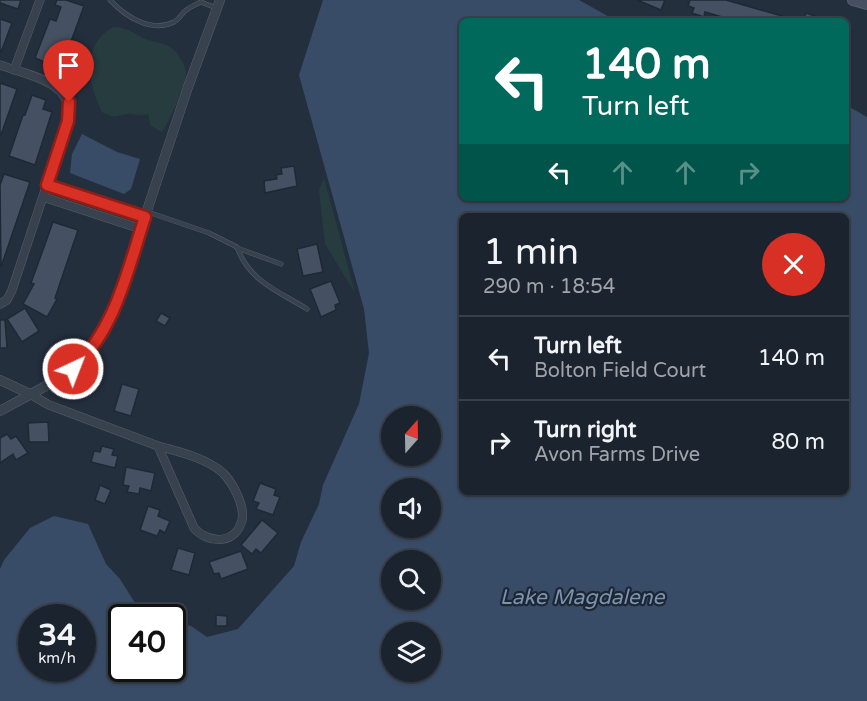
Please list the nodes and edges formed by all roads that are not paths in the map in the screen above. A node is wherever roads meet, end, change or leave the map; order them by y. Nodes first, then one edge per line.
1 (40, 0) edge
2 (110, 0) edge
3 (218, 4) edge
4 (0, 65) edge
5 (14, 70) junction
6 (47, 185) junction
7 (43, 196) junction
8 (86, 198) junction
9 (82, 209) junction
10 (146, 214) junction
11 (141, 229) junction
12 (237, 247) junction
13 (281, 264) dead end
14 (0, 304) edge
15 (307, 309) dead end
16 (0, 380) edge
17 (30, 394) junction
18 (0, 411) edge
19 (158, 446) junction

1 - 5 street
2 - 3 lane
3 - 10 street
4 - 5 street
5 - 6 street
6 - 7 street
6 - 8 street
7 - 9 street
7 - 14 street
8 - 9 street
8 - 10 street
9 - 11 street
10 - 11 street
10 - 12 lane
11 - 17 street
12 - 13 lane
12 - 15 lane
16 - 17 street
17 - 18 street
17 - 19 street
19 - 19 street

